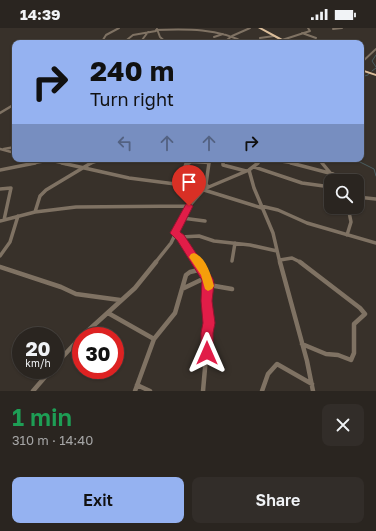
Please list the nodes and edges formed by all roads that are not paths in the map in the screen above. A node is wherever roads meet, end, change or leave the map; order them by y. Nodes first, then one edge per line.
1 (119, 28) edge
2 (250, 28) edge
3 (260, 28) edge
4 (308, 28) edge
5 (333, 28) edge
6 (342, 28) edge
7 (156, 29) edge
8 (148, 32) junction
9 (302, 33) junction
10 (225, 34) junction
11 (214, 36) dead end
12 (232, 36) junction
13 (274, 36) junction
14 (260, 38) dead end
15 (316, 38) dead end
16 (103, 40) edge
17 (125, 40) edge
18 (142, 40) dead end
19 (162, 40) edge
20 (227, 40) edge
21 (241, 40) edge
22 (282, 40) joint
23 (376, 50) edge
24 (364, 60) edge
25 (364, 72) edge
26 (376, 74) edge
27 (12, 106) edge
28 (0, 113) edge
29 (12, 147) edge
30 (1, 149) edge
31 (12, 152) edge
32 (39, 162) edge
33 (58, 162) edge
34 (93, 162) edge
35 (192, 162) edge
36 (209, 162) edge
37 (224, 162) edge
38 (260, 162) edge
39 (284, 162) edge
40 (321, 162) edge
41 (254, 167) junction
42 (83, 168) junction
43 (0, 170) edge
44 (247, 170) junction
45 (331, 174) edge
46 (333, 174) edge
47 (183, 185) junction
48 (324, 186) edge
49 (206, 188) junction
50 (0, 189) edge
51 (364, 198) edge
52 (376, 199) edge
53 (189, 206) junction
54 (262, 207) junction
55 (35, 212) junction
56 (349, 214) edge
57 (18, 216) junction
58 (182, 218) junction
59 (2, 220) edge
60 (205, 221) dead end
61 (175, 233) junction
62 (348, 235) junction
63 (181, 237) junction
64 (235, 243) junction
65 (376, 243) edge
66 (277, 251) junction
67 (0, 256) edge
68 (280, 260) junction
69 (232, 261) dead end
70 (0, 267) edge
71 (203, 269) junction
72 (207, 277) junction
73 (209, 284) junction
74 (182, 289) junction
75 (232, 289) dead end
76 (120, 300) junction
77 (108, 312) junction
78 (92, 327) edge
79 (154, 339) junction
80 (302, 344) junction
81 (72, 347) edge
82 (64, 356) edge
83 (43, 379) edge
84 (312, 384) junction
85 (137, 385) junction
86 (33, 391) edge
87 (135, 391) edge
88 (150, 391) edge
89 (203, 391) edge
90 (262, 391) edge
91 (313, 391) edge

1 - 16 street
2 - 12 street
3 - 13 highway
4 - 9 street
5 - 6 street
7 - 8 street
7 - 10 street
7 - 19 street
8 - 17 street
8 - 18 street
9 - 15 street
9 - 22 street
10 - 11 street
10 - 12 street
12 - 20 street
12 - 21 street
13 - 14 street
13 - 22 highway
23 - 24 street
25 - 26 highway
27 - 28 street
29 - 30 street
30 - 31 street
32 - 43 street
33 - 42 street
34 - 42 street
35 - 47 street
36 - 49 street
37 - 44 street
38 - 41 street
39 - 45 street
40 - 46 street
41 - 44 street
41 - 48 street
42 - 47 street
42 - 55 street
44 - 49 street
44 - 54 street
47 - 49 street
49 - 53 street
49 - 54 street
50 - 59 street
51 - 52 street
53 - 55 street
53 - 58 street
54 - 62 street
54 - 66 street
55 - 57 street
56 - 62 street
57 - 59 street
57 - 67 street
58 - 60 street
58 - 61 street
61 - 63 street
61 - 76 street
62 - 65 street
63 - 64 street
63 - 71 street
64 - 66 street
64 - 69 street
66 - 68 street
68 - 80 street
68 - 80 street
70 - 76 street
71 - 72 street
71 - 74 street
72 - 73 street
72 - 74 street
73 - 75 street
73 - 89 street
74 - 79 street
76 - 77 street
77 - 78 street
77 - 79 street
79 - 85 street
80 - 84 street
81 - 82 street
83 - 86 street
84 - 90 street
84 - 91 street
85 - 87 street
85 - 88 street

